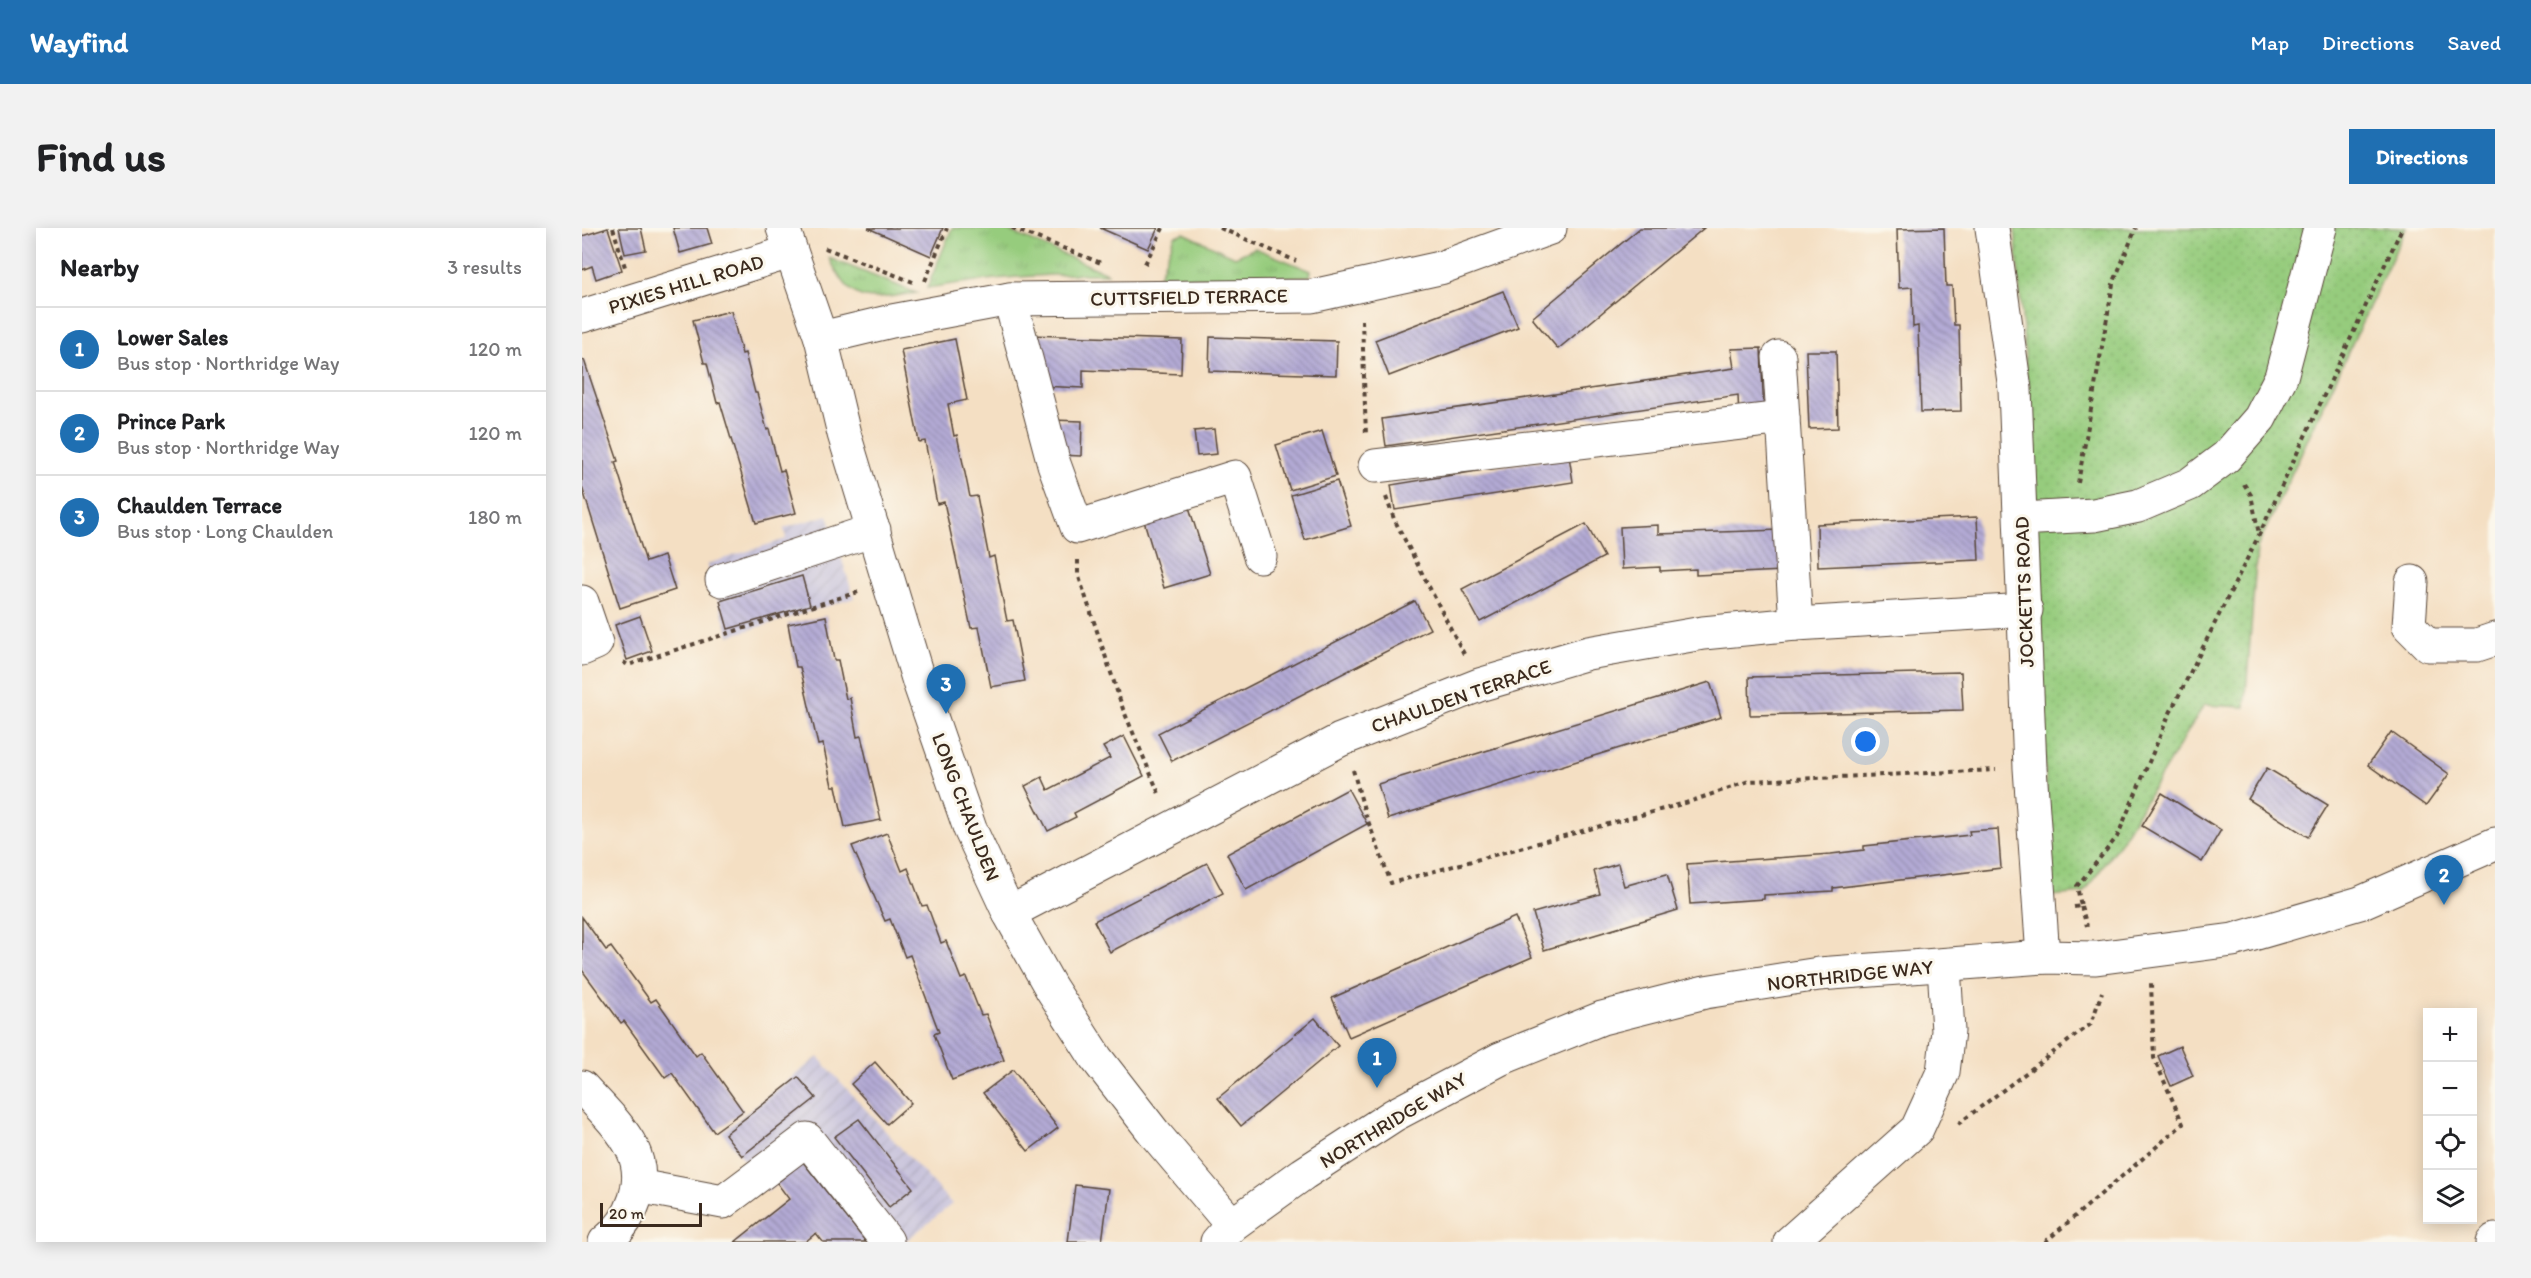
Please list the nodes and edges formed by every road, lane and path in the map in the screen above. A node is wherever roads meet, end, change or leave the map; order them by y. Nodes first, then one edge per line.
1 (613, 228) edge
2 (947, 228) edge
3 (1012, 228) edge
4 (1163, 228) edge
5 (1220, 228) edge
6 (1550, 228) edge
7 (1992, 228) edge
8 (2136, 228) edge
9 (2320, 228) edge
10 (2402, 228) edge
11 (798, 242) edge
12 (1107, 265) dead end
13 (1144, 267) dead end
14 (1312, 296) junction
15 (635, 299) junction
16 (1010, 299) junction
17 (582, 316) edge
18 (821, 338) junction
19 (1779, 357) dead end
20 (1783, 418) junction
21 (2226, 457) junction
22 (1375, 466) dead end
23 (2072, 516) junction
24 (2022, 519) junction
25 (1077, 527) junction
26 (874, 530) junction
27 (2259, 535) junction
28 (1260, 556) dead end
29 (722, 580) dead end
30 (889, 580) junction
31 (2412, 582) dead end
32 (2025, 610) junction
33 (1796, 624) junction
34 (586, 627) edge
35 (2495, 639) edge
36 (1340, 740) junction
37 (2030, 768) junction
38 (1173, 827) junction
39 (2495, 844) edge
40 (2081, 906) junction
41 (2040, 912) junction
42 (1009, 913) junction
43 (2043, 957) junction
44 (2096, 958) junction
45 (1944, 966) junction
46 (2139, 982) dead end
47 (582, 1087) edge
48 (1917, 1129) junction
49 (638, 1186) junction
50 (1225, 1234) edge
51 (886, 1241) edge
52 (605, 1242) edge
53 (1790, 1242) edge
54 (2045, 1242) edge

1 - 15 path
2 - 11 path
3 - 12 path
4 - 13 path
5 - 14 path
6 - 14 street, CUTTSFIELD TERRACE
7 - 24 street, JOCKETTS ROAD
8 - 23 path
9 - 21 street
10 - 27 path
11 - 15 street, PIXIES HILL ROAD
11 - 18 street, LONG CHAULDEN
14 - 16 street, CUTTSFIELD TERRACE
15 - 17 street, PIXIES HILL ROAD
16 - 18 street, CUTTSFIELD TERRACE
16 - 25 street
18 - 26 street, LONG CHAULDEN
19 - 20 street
20 - 22 street
20 - 33 street
21 - 23 street
21 - 27 path
23 - 24 street
24 - 32 street, JOCKETTS ROAD
25 - 28 street
25 - 38 path
26 - 29 street
26 - 30 street, LONG CHAULDEN
27 - 40 path
30 - 34 path
30 - 42 street, LONG CHAULDEN
31 - 35 street
32 - 33 street, CHAULDEN TERRACE
32 - 37 street, JOCKETTS ROAD
33 - 36 street, CHAULDEN TERRACE
36 - 37 path
36 - 38 street, CHAULDEN TERRACE
37 - 41 street, JOCKETTS ROAD
38 - 42 street, CHAULDEN TERRACE
39 - 44 street, NORTHRIDGE WAY
40 - 41 path
40 - 44 path
41 - 43 street, JOCKETTS ROAD
42 - 50 street, LONG CHAULDEN
43 - 44 street, NORTHRIDGE WAY
43 - 45 street, NORTHRIDGE WAY
44 - 48 path
45 - 48 street
45 - 50 street, NORTHRIDGE WAY
46 - 54 path
47 - 49 street
48 - 53 street
49 - 51 street
49 - 52 street

